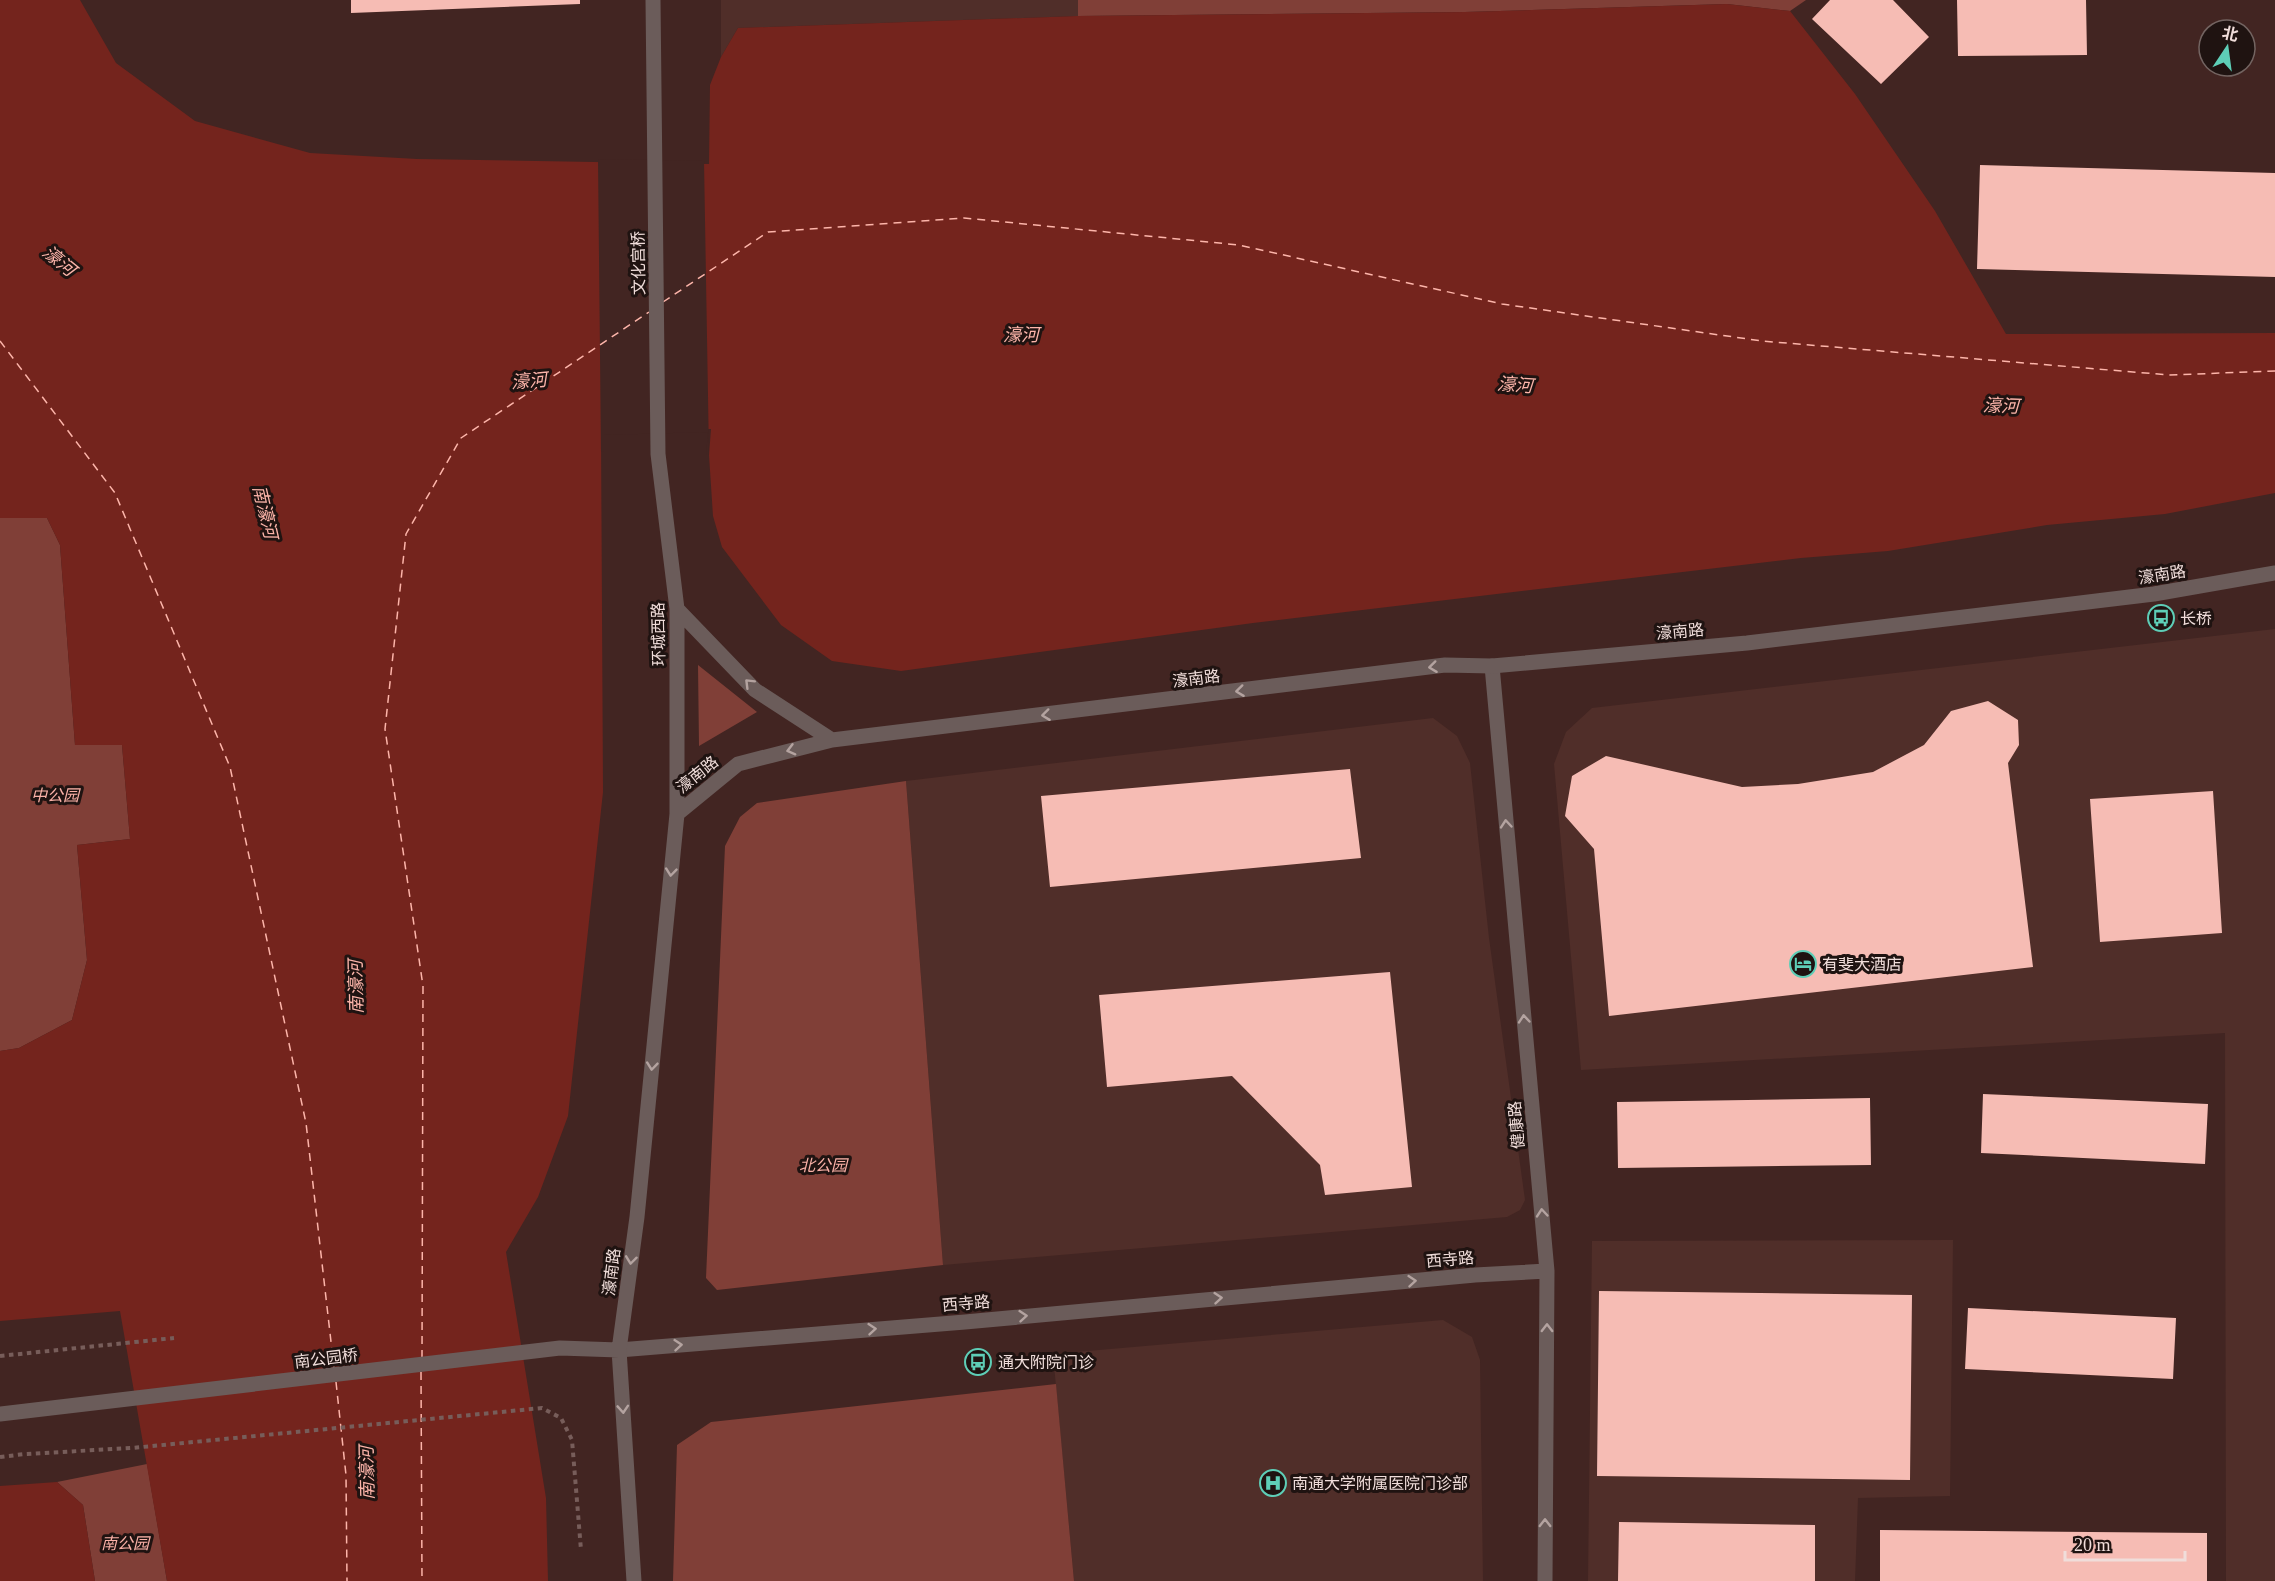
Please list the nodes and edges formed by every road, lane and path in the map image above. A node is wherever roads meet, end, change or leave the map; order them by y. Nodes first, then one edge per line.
1 (653, 0) edge
2 (658, 454) joint
3 (2275, 573) edge
4 (677, 609) junction
5 (1492, 666) junction
6 (832, 740) junction
7 (677, 814) junction
8 (1547, 1271) junction
9 (174, 1338) dead end
10 (619, 1350) junction
11 (0, 1356) edge
12 (0, 1414) edge
13 (0, 1457) edge
14 (581, 1550) dead end
15 (634, 1581) edge
16 (1545, 1581) edge

1 - 2 street, 文化宫桥
2 - 4 street, 环城西路
3 - 5 street, 濠南路
6 -> 4 street
4 - 7 street, 环城西路
5 -> 6 street, 濠南路
8 -> 5 street, 健康路
6 -> 7 street, 濠南路
7 -> 10 street, 濠南路
10 -> 8 street, 西寺路
16 -> 8 street, 健康路
9 - 11 path
10 - 12 street, 南公园桥
10 -> 15 street
13 - 14 path

